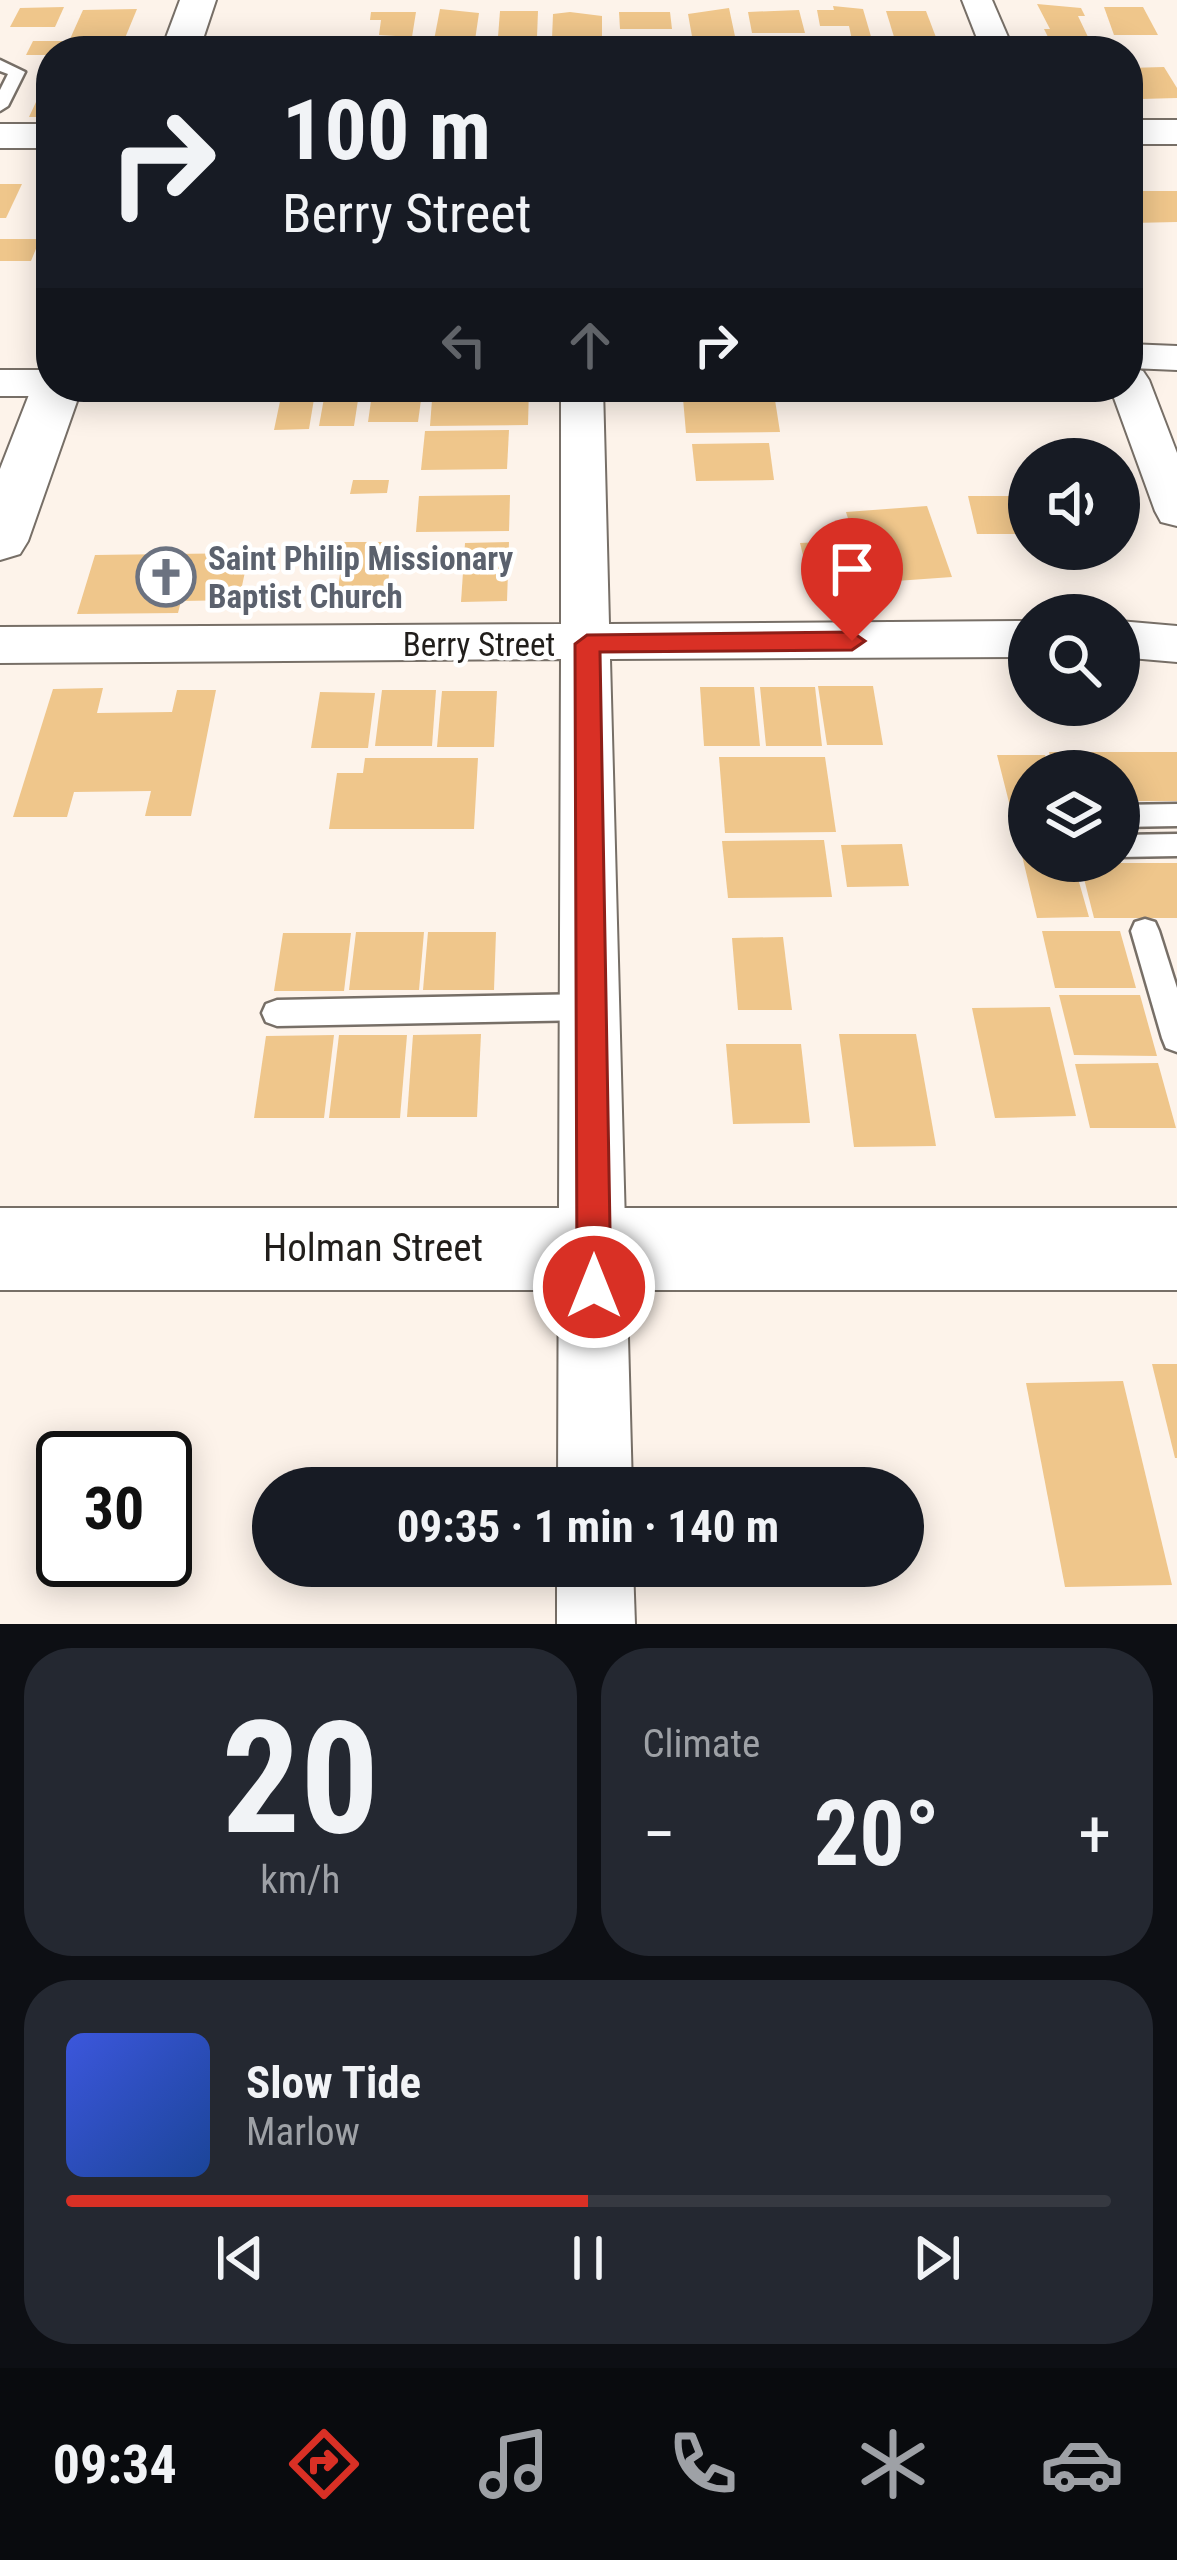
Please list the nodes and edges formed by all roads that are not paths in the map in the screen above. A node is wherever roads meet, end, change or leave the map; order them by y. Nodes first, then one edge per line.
1 (198, 0) edge
2 (977, 0) edge
3 (185, 36) edge
4 (992, 36) edge
5 (0, 65) edge
6 (0, 106) edge
7 (1143, 132) edge
8 (1177, 132) edge
9 (0, 136) edge
10 (36, 136) edge
11 (1143, 159) edge
12 (1177, 160) edge
13 (0, 164) edge
14 (36, 164) edge
15 (1143, 357) edge
16 (1177, 358) edge
17 (0, 383) edge
18 (36, 384) edge
19 (48, 402) edge
20 (582, 402) edge
21 (1136, 402) edge
22 (1177, 511) edge
23 (0, 541) edge
24 (1008, 640) edge
25 (1140, 641) edge
26 (0, 644) edge
27 (587, 644) junction
28 (1177, 644) edge
29 (1177, 815) edge
30 (1140, 816) edge
31 (1177, 845) edge
32 (1140, 846) edge
33 (1145, 932) dead end
34 (591, 1007) junction
35 (277, 1013) dead end
36 (1177, 1038) edge
37 (594, 1247) junction
38 (0, 1249) edge
39 (1177, 1249) edge
40 (595, 1467) edge
41 (596, 1587) edge
42 (596, 1624) edge

1 - 3 street
2 - 4 street
5 - 6 lane
7 - 8 street
9 - 10 street
11 - 12 street
13 - 14 street
15 - 16 street
17 - 18 street
19 - 23 street
20 - 27 street
21 - 22 street
24 - 27 street, Berry Street
25 - 28 street
26 - 27 street, Berry Street
27 - 34 street
29 - 30 lane
31 - 32 lane
33 - 36 lane
34 - 35 lane
34 - 37 street
37 - 38 street, Holman Street
37 - 39 street, Holman Street
37 - 40 street
41 - 42 street

